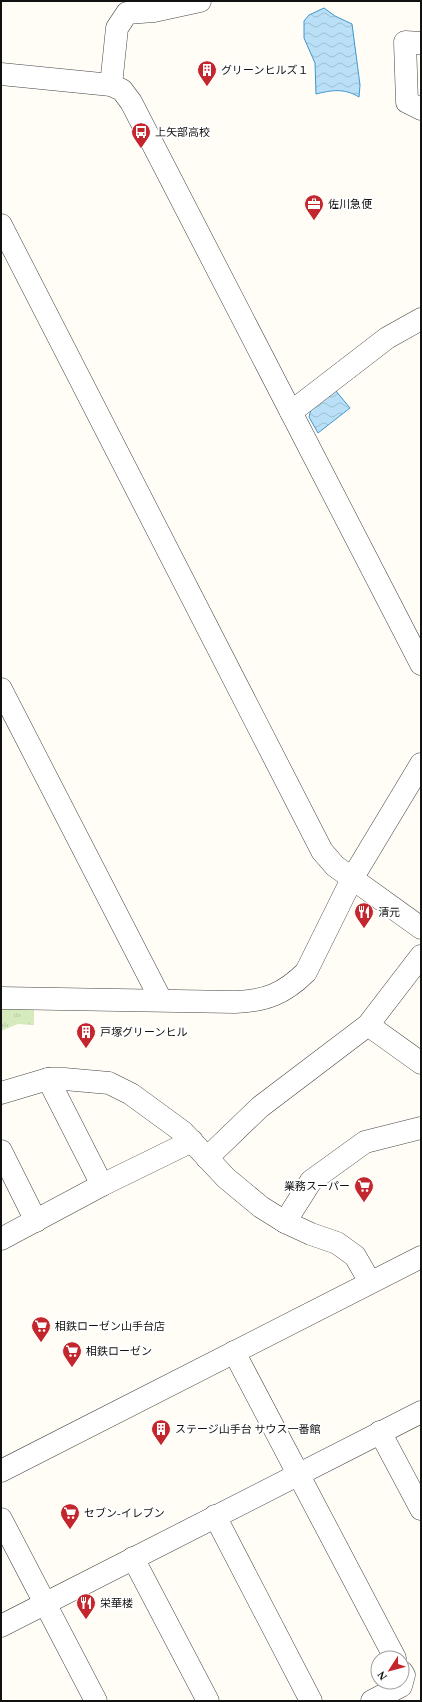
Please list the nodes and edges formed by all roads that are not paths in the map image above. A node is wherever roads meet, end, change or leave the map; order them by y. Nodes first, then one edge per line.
1 (200, 1) edge
2 (421, 43) edge
3 (1, 74) edge
4 (111, 85) junction
5 (421, 109) edge
6 (1, 225) edge
7 (421, 319) edge
8 (291, 412) junction
9 (421, 664) edge
10 (1, 689) edge
11 (421, 764) edge
12 (352, 877) junction
13 (421, 928) edge
14 (421, 956) edge
15 (1, 998) edge
16 (161, 1000) junction
17 (368, 1025) junction
18 (421, 1063) edge
19 (48, 1079) junction
20 (1, 1093) edge
21 (421, 1128) edge
22 (192, 1141) junction
23 (1, 1151) edge
24 (207, 1158) junction
25 (102, 1185) junction
26 (36, 1221) junction
27 (285, 1222) junction
28 (1, 1239) edge
29 (421, 1257) edge
30 (370, 1282) junction
31 (234, 1352) junction
32 (421, 1412) edge
33 (380, 1432) junction
34 (1, 1470) edge
35 (298, 1474) junction
36 (421, 1509) edge
37 (215, 1516) junction
38 (1, 1519) edge
39 (133, 1558) junction
40 (44, 1603) junction
41 (1, 1626) edge
42 (391, 1650) edge
43 (393, 1690) edge
44 (96, 1701) edge
45 (208, 1701) edge
46 (311, 1701) edge
47 (372, 1701) edge

1 - 4 street
2 - 5 street
3 - 4 street
4 - 8 street
6 - 12 street
7 - 8 street
8 - 9 street
10 - 16 street
11 - 12 street
12 - 13 street
12 - 16 street
14 - 17 street
15 - 16 street
17 - 18 street
17 - 24 street
19 - 20 street
19 - 22 street
19 - 25 street
21 - 27 street
22 - 24 street
22 - 25 street
23 - 26 street
24 - 27 street
25 - 26 street
26 - 28 street
27 - 30 street
29 - 30 street
30 - 31 street
31 - 34 street
31 - 35 street
32 - 33 street
33 - 35 street
33 - 36 street
35 - 37 street
35 - 42 street
37 - 39 street
37 - 46 street
38 - 40 street
39 - 40 street
39 - 45 street
40 - 41 street
40 - 44 street
43 - 47 street

